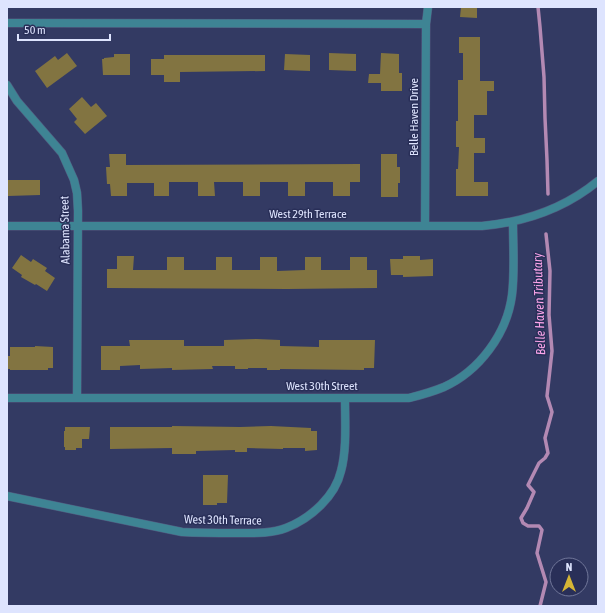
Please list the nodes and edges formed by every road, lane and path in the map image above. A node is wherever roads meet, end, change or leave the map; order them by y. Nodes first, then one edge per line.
1 (428, 7) edge
2 (7, 24) edge
3 (426, 24) junction
4 (7, 85) edge
5 (598, 181) edge
6 (513, 222) junction
7 (7, 226) edge
8 (78, 226) junction
9 (425, 226) junction
10 (7, 398) edge
11 (77, 398) junction
12 (345, 398) junction
13 (7, 496) edge

1 - 3 street, Belle Haven Drive
2 - 3 street
3 - 9 street, Belle Haven Drive
4 - 8 street, Alabama Street
5 - 6 street, West 29th Terrace
6 - 9 street, West 29th Terrace
6 - 12 street, West 30th Street
7 - 8 street, West 29th Terrace
8 - 9 street, West 29th Terrace
8 - 11 street, Alabama Street
10 - 11 street, West 30th Street
11 - 12 street, West 30th Street
12 - 13 street, West 30th Terrace

